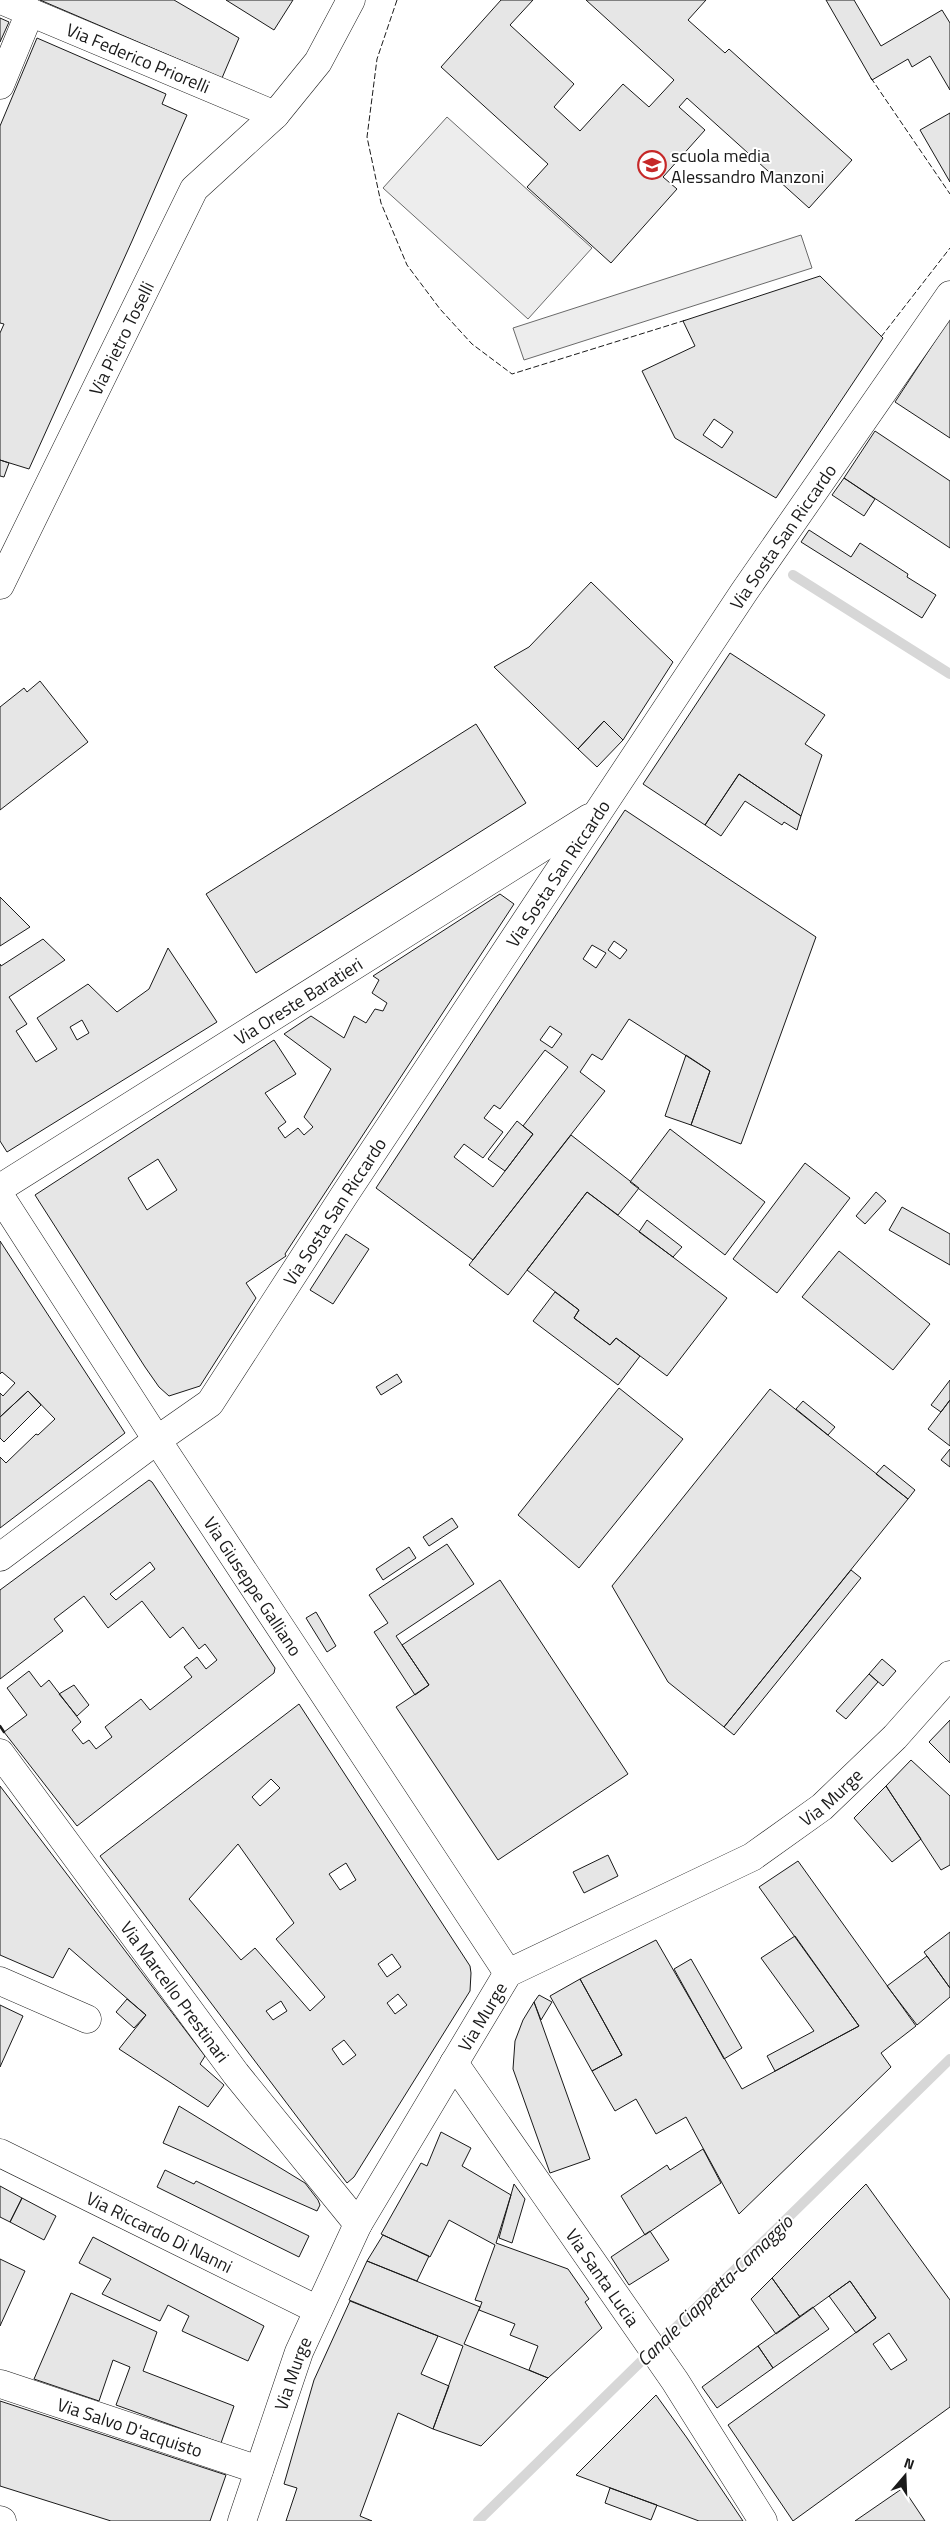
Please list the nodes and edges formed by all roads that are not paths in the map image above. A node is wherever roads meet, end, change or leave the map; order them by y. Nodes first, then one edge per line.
1 (1, 0) edge
2 (351, 0) edge
3 (30, 12) junction
4 (0, 85) edge
5 (274, 115) junction
6 (950, 295) edge
7 (0, 585) edge
8 (597, 813) junction
9 (0, 1188) edge
10 (0, 1196) edge
11 (157, 1440) junction
12 (0, 1557) edge
13 (950, 1675) edge
14 (0, 1753) edge
15 (508, 1973) junction
16 (0, 1980) edge
17 (88, 2019) dead end
18 (454, 2063) junction
19 (0, 2153) edge
20 (358, 2224) junction
21 (318, 2310) junction
22 (1, 2384) edge
23 (259, 2470) junction
24 (242, 2521) edge
25 (763, 2521) edge

1 - 3 street, Via Federico Priorelli
2 - 5 street, Via Pietro Toselli
3 - 4 street
3 - 5 street, Via Federico Priorelli
5 - 7 street, Via Pietro Toselli
6 - 8 street, Via Sosta San Riccardo
8 - 9 street, Via Oreste Baratieri
8 - 11 street, Via Sosta San Riccardo
10 - 11 street, Via Giuseppe Galliano
11 - 12 street, Via Sosta San Riccardo
11 - 15 street, Via Giuseppe Galliano
13 - 15 street, Via Murge
14 - 20 street, Via Marcello Prestinari
15 - 18 street, Via Murge
16 - 17 street
18 - 20 street, Via Murge
18 - 25 street, Via Santa Lucia
19 - 21 street, Via Riccardo Di Nanni
20 - 21 street, Via Murge
21 - 23 street, Via Murge
22 - 23 street, Via Salvo D'acquisto
23 - 24 street, Via Murge

